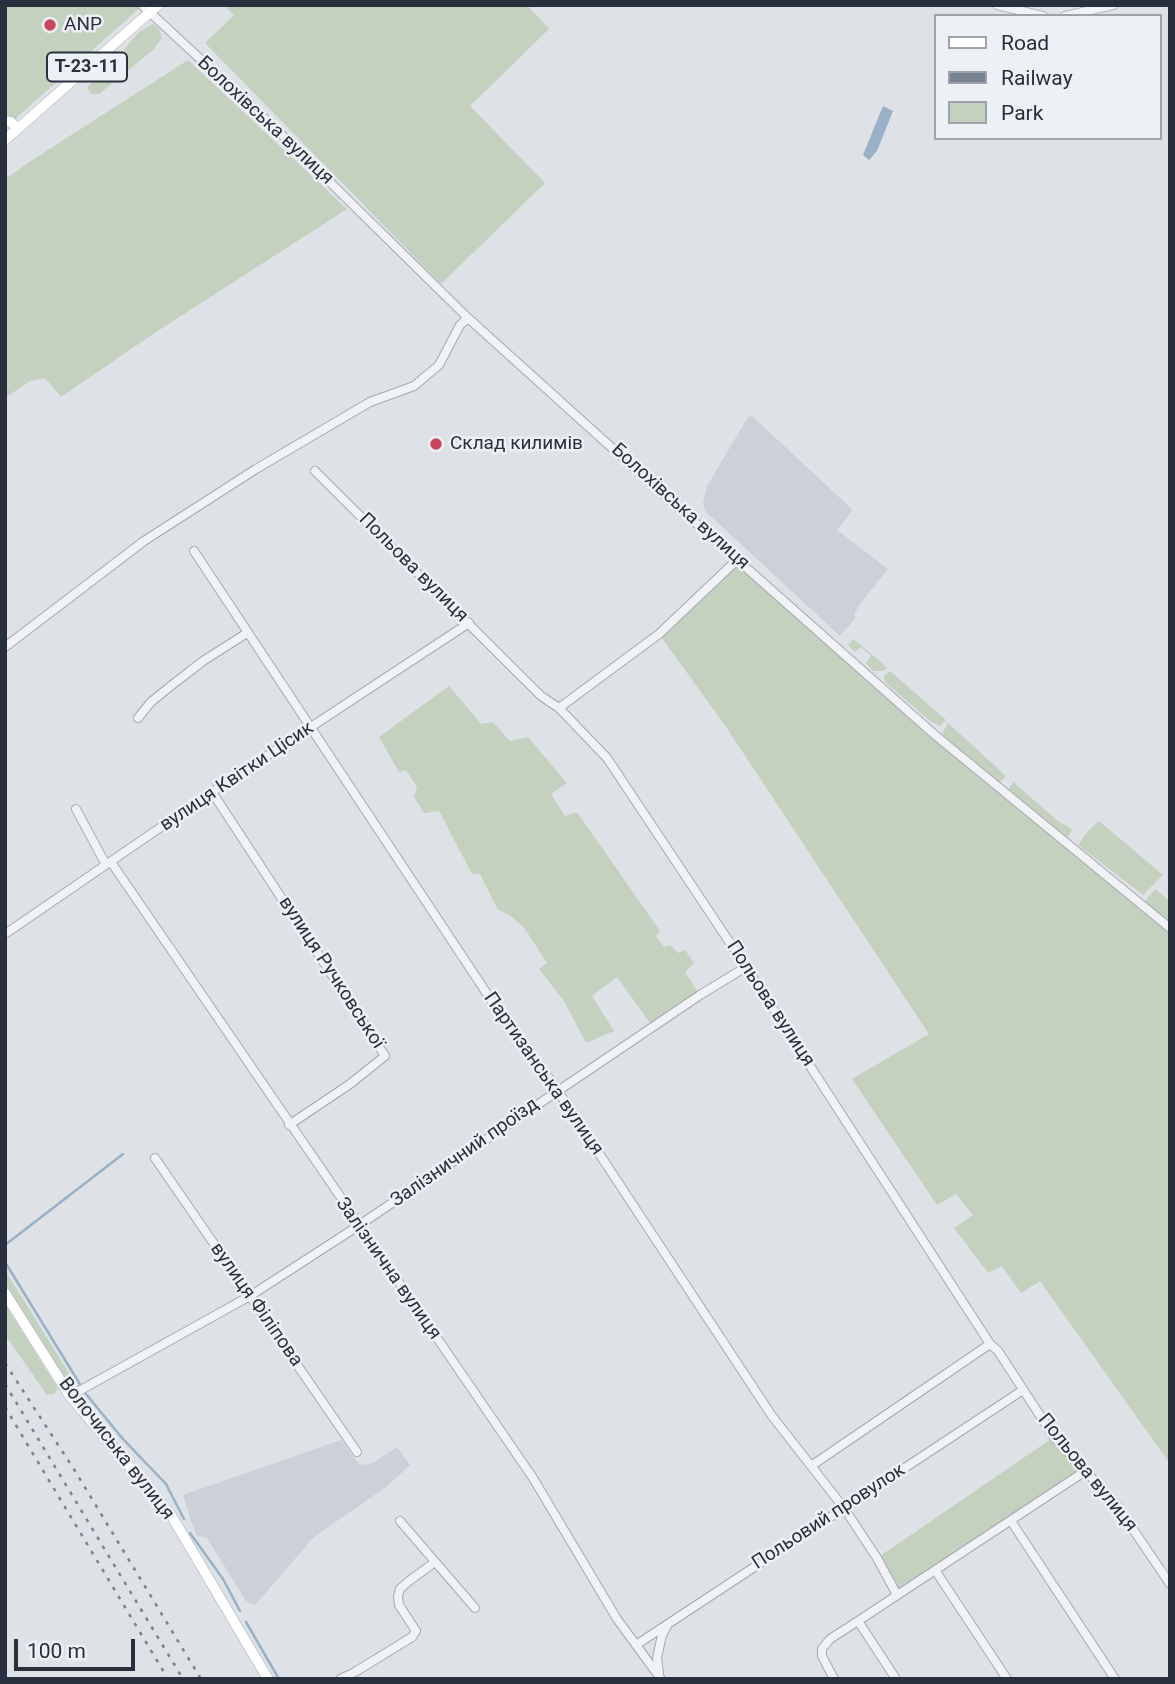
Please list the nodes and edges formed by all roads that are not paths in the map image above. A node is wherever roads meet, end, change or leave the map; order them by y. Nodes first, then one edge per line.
1 (996, 5) edge
2 (1113, 5) edge
3 (150, 8) edge
4 (1035, 14) edge
5 (1074, 14) edge
6 (5, 121) edge
7 (18, 129) junction
8 (5, 140) edge
9 (468, 318) junction
10 (315, 471) dead end
11 (194, 551) dead end
12 (738, 559) junction
13 (469, 623) junction
14 (247, 633) junction
15 (5, 647) edge
16 (559, 708) junction
17 (138, 718) dead end
18 (312, 727) junction
19 (212, 792) junction
20 (76, 809) dead end
21 (108, 864) junction
22 (1170, 928) edge
23 (5, 934) edge
24 (746, 967) junction
25 (557, 1090) junction
26 (289, 1125) junction
27 (156, 1158) dead end
28 (358, 1226) junction
29 (5, 1293) edge
30 (250, 1296) junction
31 (990, 1344) junction
32 (1023, 1390) junction
33 (70, 1396) junction
34 (358, 1452) dead end
35 (811, 1466) junction
36 (1087, 1470) junction
37 (844, 1508) junction
38 (400, 1521) dead end
39 (1011, 1521) junction
40 (435, 1562) junction
41 (935, 1570) junction
42 (1170, 1584) edge
43 (897, 1593) junction
44 (475, 1608) dead end
45 (858, 1621) junction
46 (669, 1623) junction
47 (636, 1645) junction
48 (268, 1679) edge
49 (340, 1679) edge
50 (661, 1679) edge
51 (834, 1679) edge
52 (896, 1679) edge
53 (1007, 1679) edge
54 (1115, 1679) edge

1 - 4 street
2 - 5 street
3 - 7 main road, Т-23-11
3 - 9 street, Болохівська вулиця
6 - 7 main road
7 - 8 main road, Т-23-11
9 - 12 street, Болохівська вулиця
9 - 15 street
10 - 13 street, Польова вулиця
11 - 14 street, Партизанська вулиця
12 - 16 street
12 - 22 street, Болохівська вулиця
13 - 16 street, Польова вулиця
13 - 18 street, вулиця Квітки Цісик
14 - 17 street
14 - 18 street, Партизанська вулиця
16 - 24 street, Польова вулиця
18 - 19 street, вулиця Квітки Цісик
18 - 25 street, Партизанська вулиця
19 - 21 street, вулиця Квітки Цісик
19 - 26 street, вулиця Ручковської
20 - 21 street, Залізнична вулиця
21 - 23 street, вулиця Квітки Цісик
21 - 26 street, Залізнична вулиця
24 - 25 street, Залізничний проїзд
24 - 31 street, Польова вулиця
25 - 28 street, Залізничний проїзд
25 - 35 street, Партизанська вулиця
26 - 28 street, Залізнична вулиця
27 - 30 street, вулиця Філіпова
28 - 30 street, Залізничний проїзд
28 - 47 street, Залізнична вулиця
29 - 33 main road, Волочиська вулиця
30 - 33 street, Залізничний проїзд
30 - 34 street, вулиця Філіпова
31 - 32 street, Польова вулиця
31 - 35 street
32 - 36 street, Польова вулиця
32 - 37 street, Польовий провулок
33 - 48 main road, Волочиська вулиця
35 - 37 street, Партизанська вулиця
36 - 39 street
36 - 42 street, Польова вулиця
37 - 43 street, Партизанська вулиця
37 - 46 street, Польовий провулок
38 - 40 street
39 - 41 street
39 - 54 street
40 - 44 street
40 - 49 street
41 - 43 street
41 - 53 street
43 - 45 street
45 - 51 street
45 - 52 street
46 - 47 street, Польовий провулок
46 - 50 street
47 - 50 street, Залізнична вулиця

